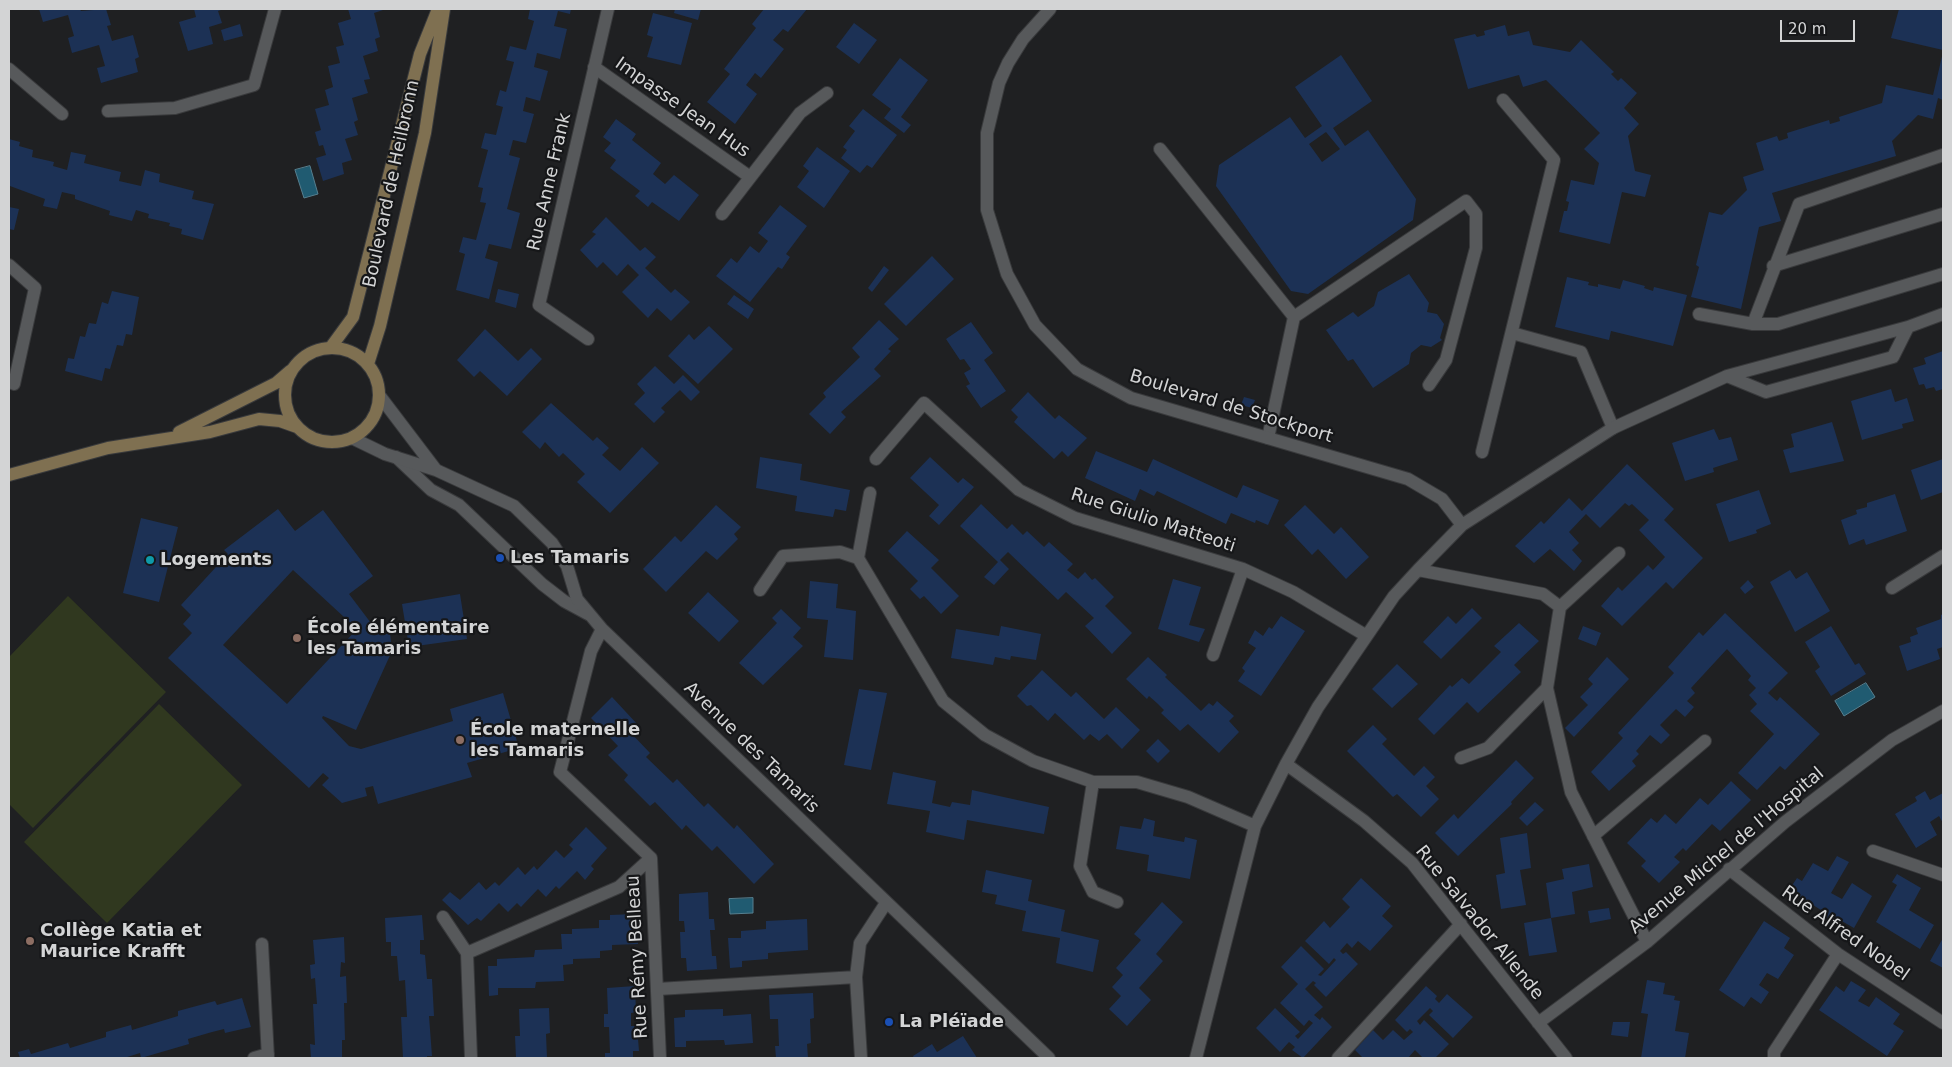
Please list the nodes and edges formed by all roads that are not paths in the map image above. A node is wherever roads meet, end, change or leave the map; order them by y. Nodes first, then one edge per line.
1 (275, 9) edge
2 (438, 9) edge
3 (444, 9) edge
4 (608, 9) edge
5 (1050, 9) edge
6 (594, 67) junction
7 (9, 69) edge
8 (827, 94) dead end
9 (1503, 100) dead end
10 (108, 111) dead end
11 (62, 114) dead end
12 (1160, 149) dead end
13 (1943, 155) edge
14 (750, 178) junction
15 (722, 214) dead end
16 (1943, 214) edge
17 (9, 264) edge
18 (1773, 266) junction
19 (1943, 274) edge
20 (1699, 314) dead end
21 (1943, 314) edge
22 (1294, 317) junction
23 (1753, 324) junction
24 (1908, 327) junction
25 (1512, 333) junction
26 (588, 339) dead end
27 (331, 347) junction
28 (368, 364) junction
29 (291, 370) junction
30 (1726, 376) junction
31 (14, 384) dead end
32 (1429, 385) dead end
33 (379, 395) junction
34 (297, 427) junction
35 (1613, 428) junction
36 (170, 437) junction
37 (352, 438) junction
38 (1268, 438) junction
39 (1482, 452) dead end
40 (396, 457) junction
41 (876, 459) dead end
42 (436, 470) junction
43 (9, 475) edge
44 (870, 493) dead end
45 (1462, 525) junction
46 (1619, 554) dead end
47 (1943, 556) edge
48 (858, 558) junction
49 (1243, 569) junction
50 (1418, 570) junction
51 (1892, 588) dead end
52 (760, 590) dead end
53 (1560, 607) junction
54 (588, 614) junction
55 (602, 629) junction
56 (1365, 635) junction
57 (1213, 655) dead end
58 (1547, 688) junction
59 (1943, 711) edge
60 (1705, 741) dead end
61 (1461, 758) dead end
62 (1286, 764) junction
63 (1093, 782) junction
64 (1255, 826) junction
65 (1594, 836) junction
66 (1873, 851) dead end
67 (651, 858) junction
68 (1730, 869) junction
69 (1943, 874) edge
70 (1117, 902) dead end
71 (886, 903) junction
72 (443, 917) dead end
73 (1462, 924) junction
74 (1647, 942) junction
75 (262, 944) dead end
76 (467, 954) junction
77 (1838, 954) junction
78 (856, 977) junction
79 (658, 989) junction
80 (1538, 1023) junction
81 (1943, 1023) edge
82 (268, 1056) edge
83 (254, 1058) edge
84 (471, 1058) edge
85 (660, 1058) edge
86 (861, 1058) edge
87 (1049, 1058) edge
88 (1196, 1058) edge
89 (1338, 1058) edge
90 (1566, 1058) edge
91 (1774, 1058) edge

1 - 10 street
2 - 27 street, Boulevard de Heilbronn
3 - 28 street, Boulevard de Heilbronn
4 - 6 street, Rue Anne Frank
5 - 38 street, Boulevard de Stockport
6 - 14 street, Impasse Jean Hus
6 - 26 street, Rue Anne Frank
7 - 11 street
8 - 14 street, Impasse Jean Hus
9 - 25 street
12 - 22 street
13 - 18 street
14 - 15 street, Impasse Jean Hus
16 - 18 street
17 - 31 street
18 - 23 street
19 - 23 street
20 - 23 street
21 - 24 street
22 - 32 street
22 - 38 street
24 - 30 street
24 - 30 street
25 - 35 street
25 - 39 street
27 - 28 street
27 - 29 street
28 - 33 street
29 - 34 street
29 - 36 street
30 - 35 street
33 - 37 street
33 - 42 street, Avenue des Tamaris
34 - 36 street
34 - 37 street
35 - 45 street
36 - 43 street
37 - 40 street, Avenue des Tamaris
38 - 45 street, Boulevard de Stockport
40 - 42 street, Avenue des Tamaris
40 - 54 street
41 - 49 street, Rue Giulio Matteoti
42 - 54 street, Avenue des Tamaris
44 - 48 street
45 - 50 street
46 - 53 street
47 - 51 street
48 - 52 street
48 - 63 street
49 - 56 street, Rue Giulio Matteoti
49 - 57 street, Rue Giulio Matteoti
50 - 53 street
50 - 56 street
53 - 58 street
54 - 55 street, Avenue des Tamaris
55 - 67 street, Rue Rémy Belleau
55 - 71 street, Avenue des Tamaris
56 - 62 street
58 - 61 street
58 - 65 street
59 - 68 street, Avenue Michel de l'Hospital
60 - 65 street
62 - 64 street
62 - 73 street, Rue Salvador Allende
63 - 64 street
63 - 70 street
64 - 88 street
65 - 74 street
66 - 69 street
67 - 76 street
67 - 79 street, Rue Rémy Belleau
68 - 74 street, Avenue Michel de l'Hospital
68 - 77 street, Rue Alfred Nobel
71 - 78 street
71 - 87 street, Avenue des Tamaris
72 - 76 street
73 - 80 street, Rue Salvador Allende
73 - 89 street
74 - 80 street, Avenue Michel de l'Hospital
75 - 82 street
76 - 84 street
77 - 81 street, Rue Alfred Nobel
77 - 91 street
78 - 79 street
78 - 86 street
79 - 85 street, Rue Rémy Belleau
80 - 90 street, Rue Salvador Allende
82 - 83 street

